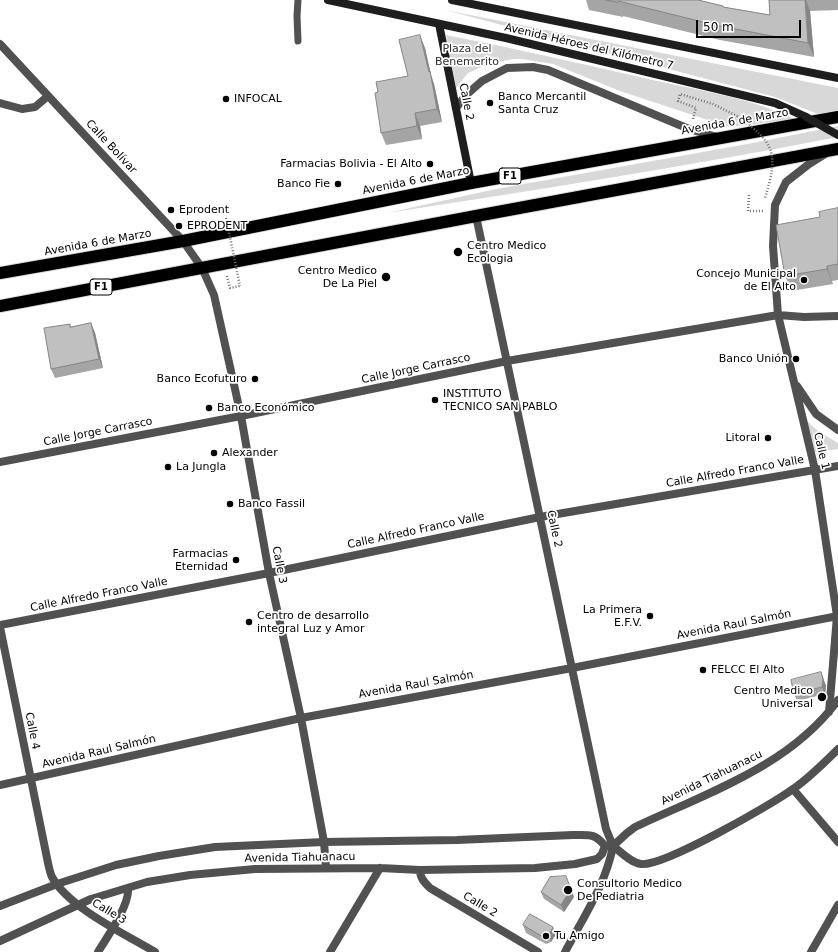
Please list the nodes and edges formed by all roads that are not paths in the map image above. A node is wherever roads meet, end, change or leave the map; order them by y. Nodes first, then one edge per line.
1 (298, 0) edge
2 (328, 0) edge
3 (452, 0) edge
4 (439, 24) junction
5 (298, 41) dead end
6 (0, 44) edge
7 (838, 78) edge
8 (48, 96) junction
9 (0, 103) edge
10 (456, 108) junction
11 (838, 116) edge
12 (838, 135) edge
13 (722, 138) junction
14 (833, 150) edge
15 (471, 183) junction
16 (476, 216) junction
17 (183, 241) junction
18 (202, 268) junction
19 (0, 273) edge
20 (0, 306) edge
21 (778, 315) junction
22 (838, 316) edge
23 (507, 361) junction
24 (794, 380) junction
25 (241, 416) junction
26 (838, 430) edge
27 (0, 462) edge
28 (838, 466) edge
29 (815, 470) junction
30 (540, 517) junction
31 (269, 573) junction
32 (838, 616) edge
33 (0, 626) edge
34 (572, 668) junction
35 (838, 700) edge
36 (829, 712) junction
37 (301, 718) junction
38 (838, 749) edge
39 (30, 779) junction
40 (0, 785) edge
41 (793, 789) junction
42 (324, 842) junction
43 (838, 842) edge
44 (609, 846) junction
45 (326, 868) junction
46 (380, 868) junction
47 (420, 870) junction
48 (57, 884) junction
49 (128, 888) junction
50 (838, 905) edge
51 (0, 906) edge
52 (77, 906) junction
53 (113, 928) junction
54 (0, 941) edge
55 (98, 952) edge
56 (155, 952) edge
57 (330, 952) edge
58 (538, 952) edge
59 (565, 952) edge
60 (811, 952) edge

1 - 5 lane
2 - 4 main road, Avenida Héroes del Kilómetro 7
3 - 7 main road, Avenida Héroes del Kilómetro 7
4 - 10 main road, Calle 2
4 - 12 main road, Avenida Héroes del Kilómetro 7, bridge
6 - 8 street, Calle Bolívar
8 - 9 street
8 - 17 street, Calle Bolívar
10 - 13 street
10 - 15 main road, Calle 2
11 - 13 highway, Avenida 6 de Marzo / F1
13 - 15 highway, Avenida 6 de Marzo / F1
14 - 16 highway, F1
14 - 21 street, Calle 1
15 - 17 highway, Avenida 6 de Marzo / F1
16 - 18 highway, F1
16 - 23 street, Calle 2
17 - 18 street, Calle Bolívar
17 - 19 highway, Avenida 6 de Marzo / F1
18 - 20 highway, F1
18 - 25 street, Calle 3
21 - 22 street, Calle Jorge Carrasco
21 - 23 street, Calle Jorge Carrasco
21 - 24 street, Calle 1
23 - 25 street, Calle Jorge Carrasco
23 - 30 street, Calle 2
24 - 26 street
24 - 29 street, Calle 1
25 - 27 street, Calle Jorge Carrasco
25 - 31 street, Calle 3
28 - 29 street, Calle Alfredo Franco Valle
29 - 30 street, Calle Alfredo Franco Valle
29 - 32 street, Calle 1
30 - 31 street, Calle Alfredo Franco Valle
30 - 34 street, Calle 2
31 - 33 street, Calle Alfredo Franco Valle
31 - 37 street, Calle 3
32 - 34 street, Avenida Raul Salmón
32 - 36 street, Calle 1
33 - 39 street, Calle 4
34 - 37 street, Avenida Raul Salmón
34 - 44 street, Calle 2
35 - 36 street, Avenida Tiahuanacu
36 - 44 street, Avenida Tiahuanacu
37 - 39 street, Avenida Raul Salmón
37 - 42 street, Calle 3
38 - 41 street
39 - 40 street, Avenida Raul Salmón
39 - 48 street, Calle 4
41 - 43 street
41 - 44 street
42 - 44 street, Avenida Tiahuanacu
42 - 45 street, Calle 3
42 - 48 street, Avenida Tiahuanacu
44 - 47 street, Avenida Tiahuanacu
44 - 59 street
45 - 46 street, Avenida Tiahuanacu
45 - 49 street, Avenida Tiahuanacu
46 - 47 street, Avenida Tiahuanacu
46 - 57 street
47 - 58 street, Calle 2
48 - 51 street, Avenida Tiahuanacu
48 - 52 street, Calle 3
49 - 52 street, Avenida Tiahuanacu
49 - 53 street
50 - 60 street
52 - 53 street, Calle 3
52 - 54 street, Avenida Tiahuanacu
53 - 55 street
53 - 56 street, Calle 3

